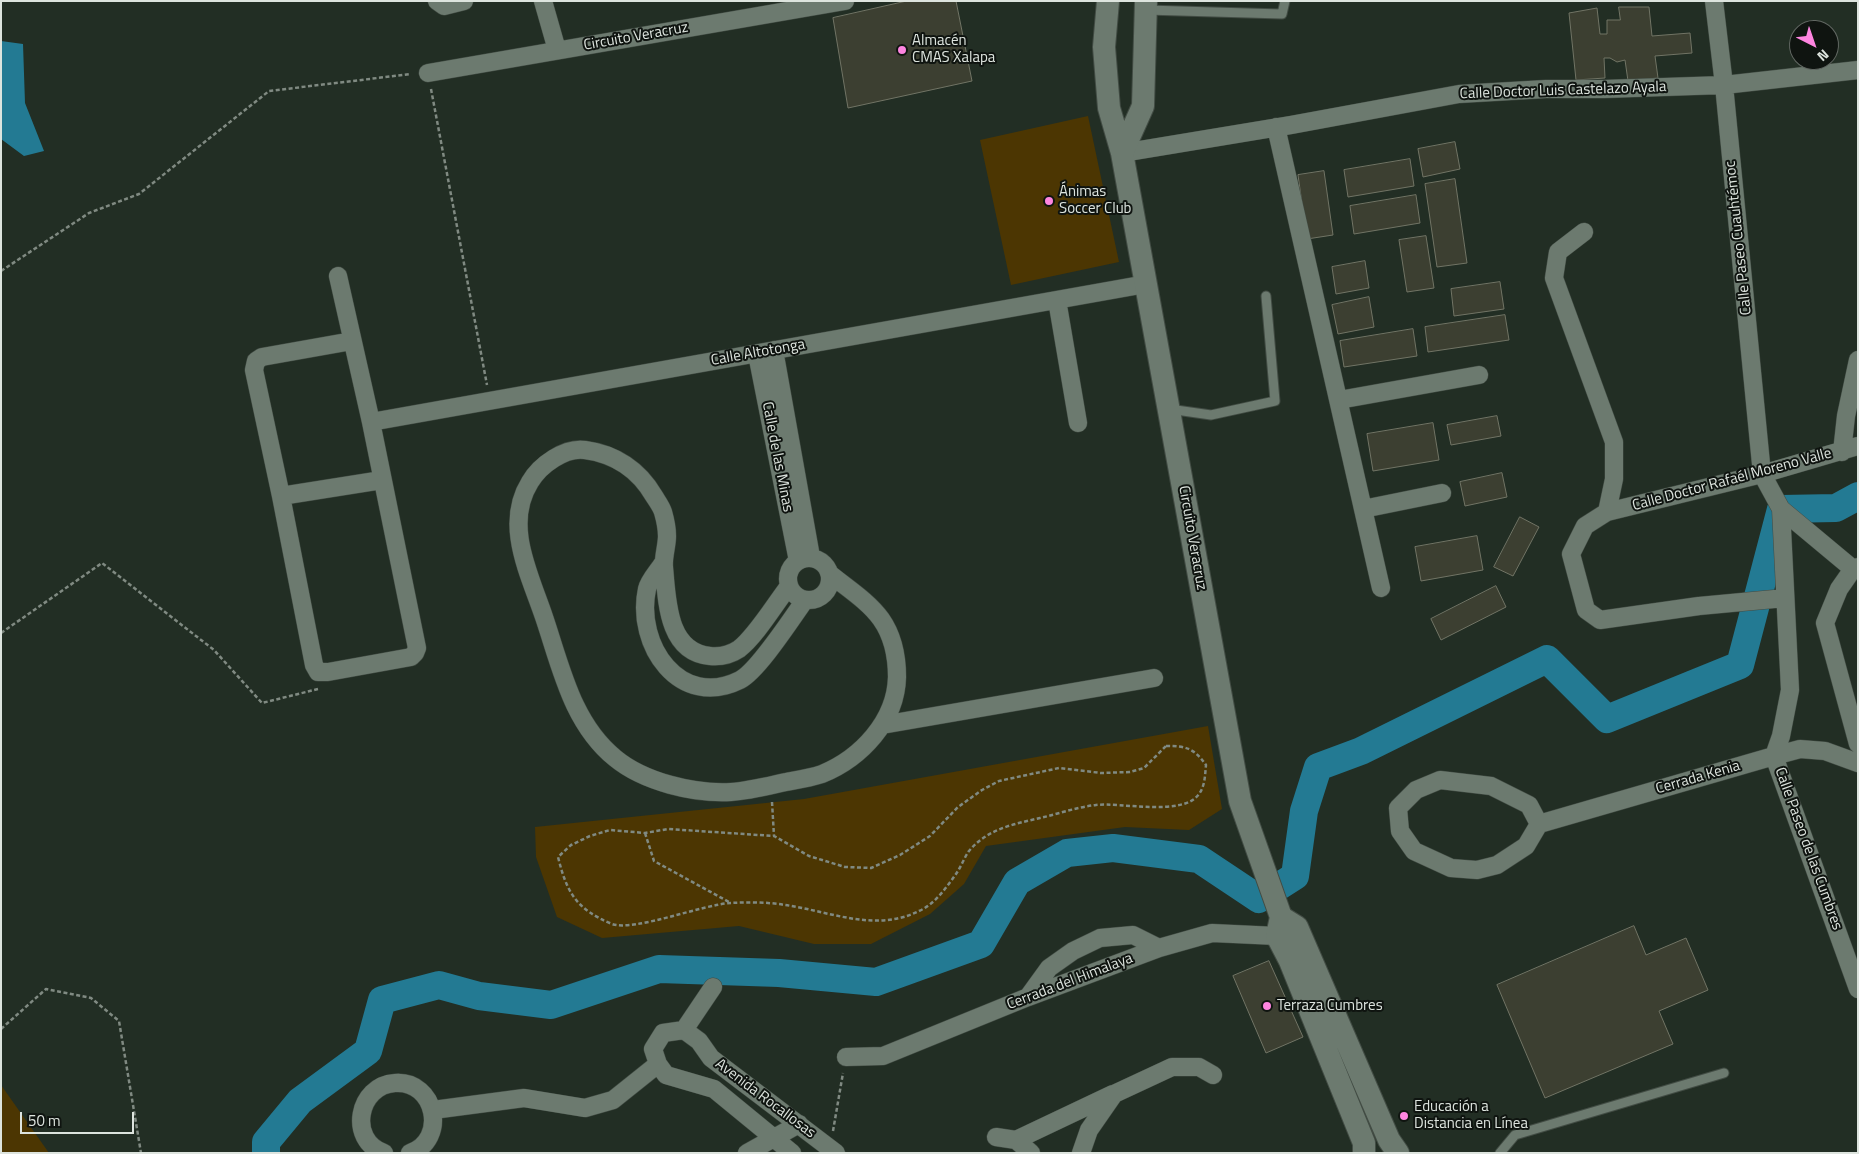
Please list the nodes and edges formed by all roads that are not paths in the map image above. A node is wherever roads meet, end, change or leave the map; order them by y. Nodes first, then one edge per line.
1 (437, 1) edge
2 (464, 1) edge
3 (543, 1) edge
4 (845, 1) edge
5 (1108, 1) edge
6 (1285, 1) edge
7 (1714, 1) edge
8 (1146, 6) edge
9 (557, 50) junction
10 (1858, 70) edge
11 (428, 72) road end
12 (1724, 85) junction
13 (1276, 127) junction
14 (1122, 154) junction
15 (1584, 232) dead end
16 (338, 276) dead end
17 (1146, 284) junction
18 (1266, 296) dead end
19 (1057, 300) junction
20 (352, 341) junction
21 (774, 350) junction
22 (757, 354) junction
23 (1858, 360) edge
24 (1479, 375) dead end
25 (1338, 400) junction
26 (776, 406) junction
27 (1168, 409) junction
28 (371, 422) junction
29 (1078, 423) dead end
30 (1850, 449) edge
31 (1762, 474) junction
32 (382, 480) junction
33 (1442, 493) dead end
34 (281, 496) junction
35 (1363, 509) junction
36 (1781, 509) junction
37 (1607, 512) junction
38 (805, 559) junction
39 (663, 563) junction
40 (1856, 568) edge
41 (828, 582) junction
42 (789, 586) junction
43 (1382, 588) dead end
44 (1785, 598) junction
45 (805, 600) junction
46 (1154, 678) dead end
47 (882, 725) junction
48 (1858, 744) edge
49 (1774, 756) junction
50 (1858, 763) edge
51 (1539, 824) junction
52 (1283, 921) junction
53 (1159, 948) junction
54 (713, 987) dead end
55 (1858, 989) edge
56 (1028, 997) junction
57 (684, 1030) junction
58 (846, 1057) road end
59 (658, 1064) junction
60 (1724, 1072) dead end
61 (1213, 1075) dead end
62 (1114, 1094) junction
63 (432, 1110) junction
64 (799, 1124) junction
65 (996, 1137) dead end
66 (775, 1138) junction
67 (1016, 1140) junction
68 (833, 1150) edge
69 (384, 1153) edge
70 (410, 1153) edge
71 (747, 1153) edge
72 (792, 1153) edge
73 (1032, 1153) edge
74 (1081, 1153) edge
75 (1364, 1153) edge
76 (1398, 1153) edge
77 (1500, 1153) edge

1 - 2 street
3 - 9 street
4 - 9 street, Circuito Veracruz
5 - 14 street, Circuito Veracruz
6 - 8 lane
7 - 12 street, Calle Paseo Cuauhtémoc
8 - 14 street
9 - 11 street, Circuito Veracruz
10 - 12 street, Calle Doctor Luis Castelazo Ayala
12 - 13 street, Calle Doctor Luis Castelazo Ayala
12 - 31 street, Calle Paseo Cuauhtémoc
13 - 14 street, Calle Doctor Luis Castelazo Ayala
13 - 25 street
14 - 17 street, Circuito Veracruz
15 - 37 street
16 - 20 street
17 - 19 street, Calle Altotonga
17 - 27 street, Circuito Veracruz
18 - 27 lane
19 - 21 street, Calle Altotonga
19 - 29 street
20 - 28 street
20 - 34 street
21 - 22 street, Calle Altotonga
21 - 26 street, Calle de las Minas
22 - 26 street, Calle de las Minas
22 - 28 street, Calle Altotonga
23 - 30 street
24 - 25 street
25 - 35 street
26 - 38 street, Calle de las Minas
27 - 52 street, Circuito Veracruz
28 - 32 street
30 - 31 street, Calle Doctor Rafaél Moreno Valle
31 - 36 street, Calle Paseo de las Cumbres
31 - 37 street, Calle Doctor Rafaél Moreno Valle
32 - 34 street
32 - 34 street
33 - 35 street
35 - 43 street
36 - 40 street
36 - 44 street, Calle Paseo de las Cumbres
37 - 44 street, Calle Doctor Rafaél Moreno Valle
38 - 41 street
38 - 42 street
39 - 42 street
39 - 45 street
39 - 47 street
40 - 48 street
41 - 45 street
41 - 47 street
42 - 45 street
44 - 49 street, Calle Paseo de las Cumbres
46 - 47 street
49 - 50 street, Cerrada Kenia
49 - 51 street, Cerrada Kenia
49 - 55 street, Calle Paseo de las Cumbres
51 - 51 street
52 - 53 street, Cerrada del Himalaya
52 - 75 street
52 - 76 street
53 - 56 street, Cerrada del Himalaya
53 - 56 street
54 - 57 street
56 - 58 street, Cerrada del Himalaya
57 - 59 street
57 - 64 street, Avenida Rocallosas
59 - 63 street
59 - 66 street, Avenida Rocallosas
60 - 77 lane
61 - 62 street
62 - 67 street
62 - 74 street
63 - 69 street
63 - 70 street
64 - 66 street
64 - 68 street, Avenida Rocallosas
65 - 67 street
66 - 71 street
66 - 72 street, Avenida Rocallosas
67 - 73 street

